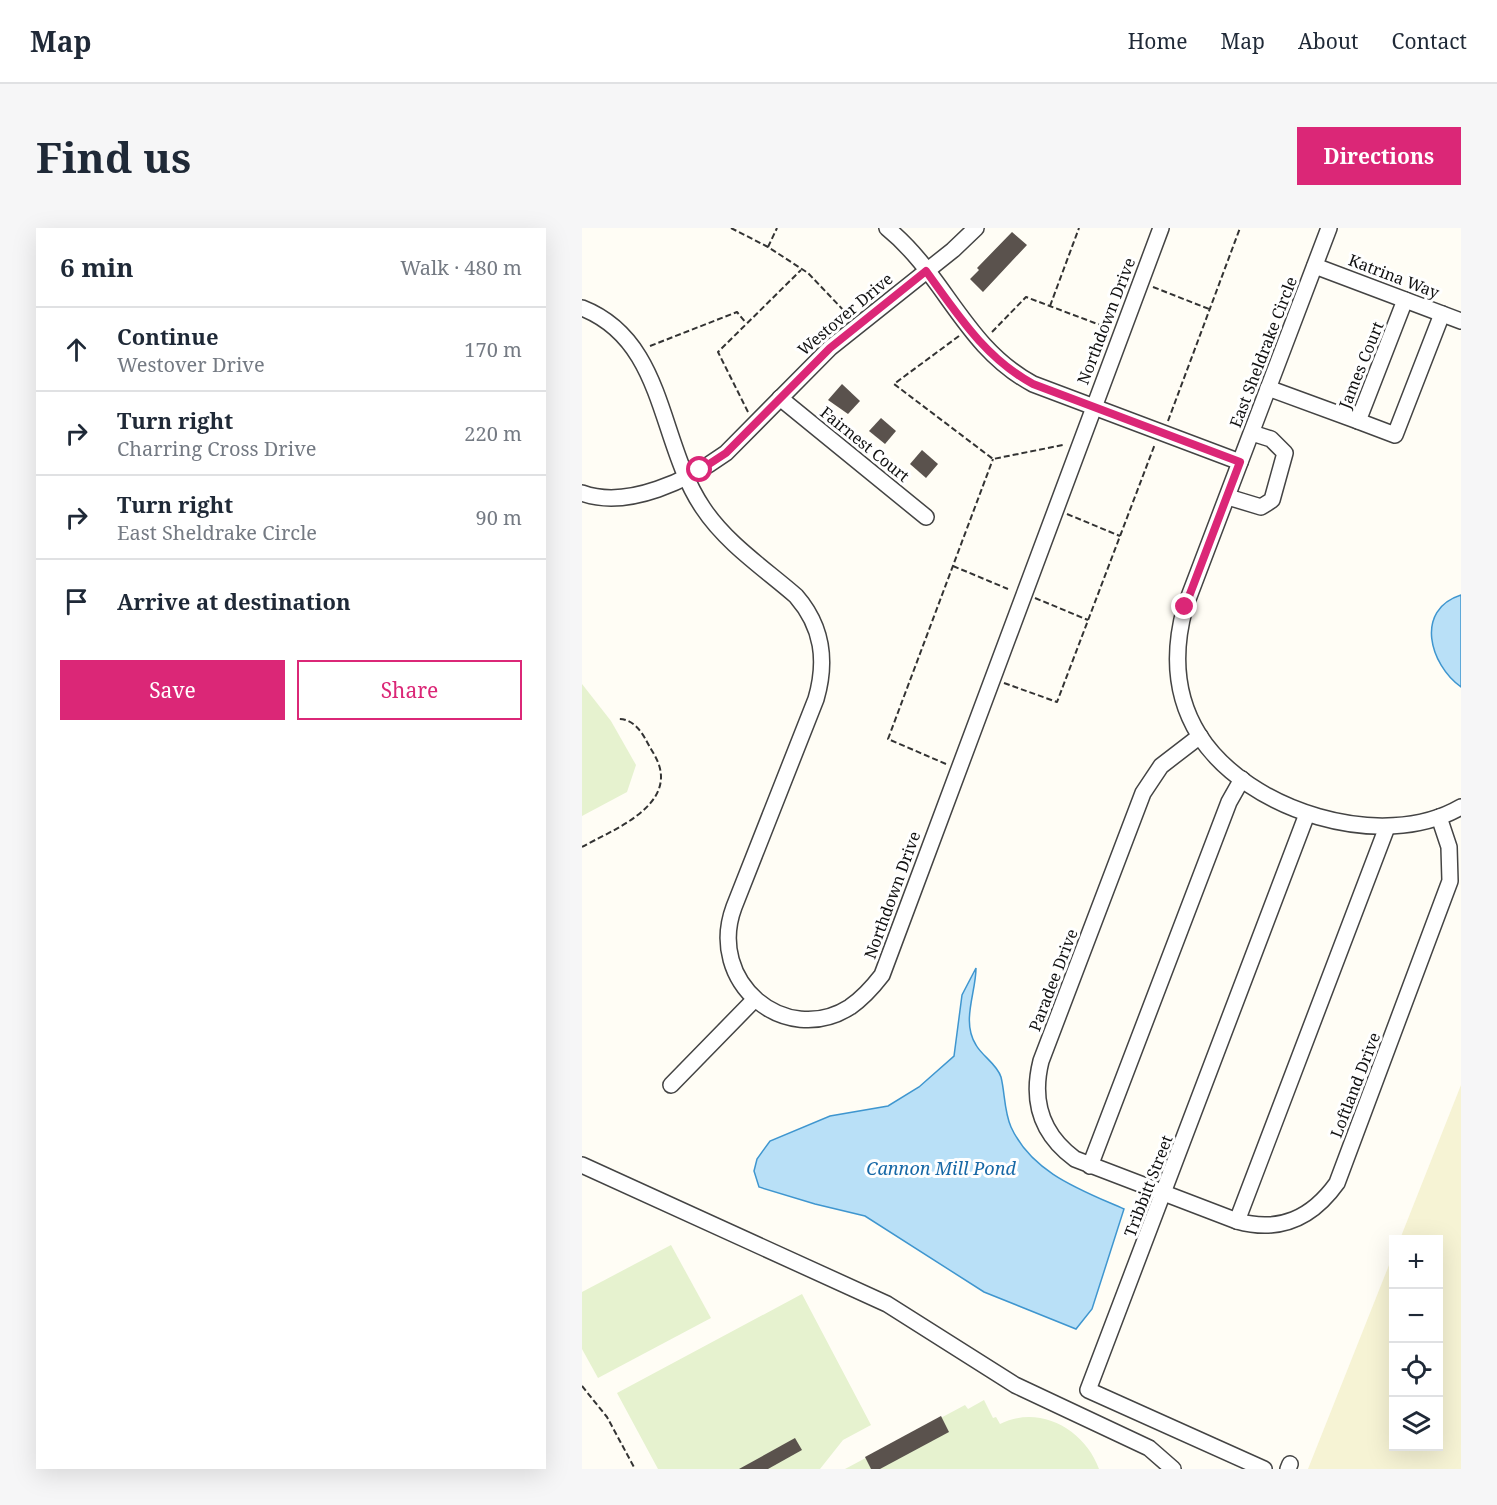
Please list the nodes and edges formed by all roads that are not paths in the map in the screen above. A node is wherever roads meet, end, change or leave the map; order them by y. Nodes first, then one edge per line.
1 (887, 228) edge
2 (976, 228) edge
3 (1161, 228) edge
4 (1329, 228) edge
5 (1315, 266) junction
6 (926, 271) junction
7 (1405, 300) junction
8 (582, 308) edge
9 (1442, 314) junction
10 (1461, 321) edge
11 (1268, 388) junction
12 (780, 398) junction
13 (1093, 406) junction
14 (1358, 422) junction
15 (1252, 432) junction
16 (1240, 462) junction
17 (686, 477) junction
18 (582, 493) edge
19 (1228, 497) junction
20 (926, 517) dead end
21 (1200, 736) junction
22 (1242, 778) junction
23 (1461, 807) edge
24 (1307, 814) junction
25 (1439, 817) junction
26 (1387, 827) junction
27 (753, 1000) junction
28 (671, 1085) dead end
29 (582, 1165) edge
30 (1090, 1166) junction
31 (1165, 1193) junction
32 (1237, 1221) junction
33 (1173, 1469) edge
34 (1264, 1469) edge

1 - 6 street
2 - 6 street, Westover Drive
3 - 13 street, Northdown Drive
4 - 5 street, East Sheldrake Circle
5 - 7 street, Katrina Way
5 - 11 street, East Sheldrake Circle
6 - 12 street, Westover Drive
6 - 13 street
7 - 9 street, Katrina Way
7 - 14 street, James Court
8 - 17 street, Northdown Drive
9 - 10 street, Katrina Way
9 - 14 street
11 - 14 street, James Court
11 - 15 street, East Sheldrake Circle
12 - 17 street, Westover Drive
12 - 20 street, Fairnest Court
13 - 16 street
13 - 27 street, Northdown Drive
15 - 16 street, East Sheldrake Circle
15 - 19 street
16 - 19 street, East Sheldrake Circle
17 - 18 street, Westover Drive
17 - 27 street, Northdown Drive
19 - 21 street, East Sheldrake Circle
21 - 22 street, East Sheldrake Circle
21 - 30 street, Paradee Drive
22 - 24 street, East Sheldrake Circle
22 - 30 street
23 - 25 street, East Sheldrake Circle
24 - 26 street, East Sheldrake Circle
24 - 31 street, Tribbitt Street
25 - 26 street, East Sheldrake Circle
25 - 32 street, Loftland Drive
26 - 32 street
27 - 28 street
29 - 33 street
30 - 31 street, Paradee Drive
31 - 32 street, Loftland Drive
31 - 34 street, Tribbitt Street

